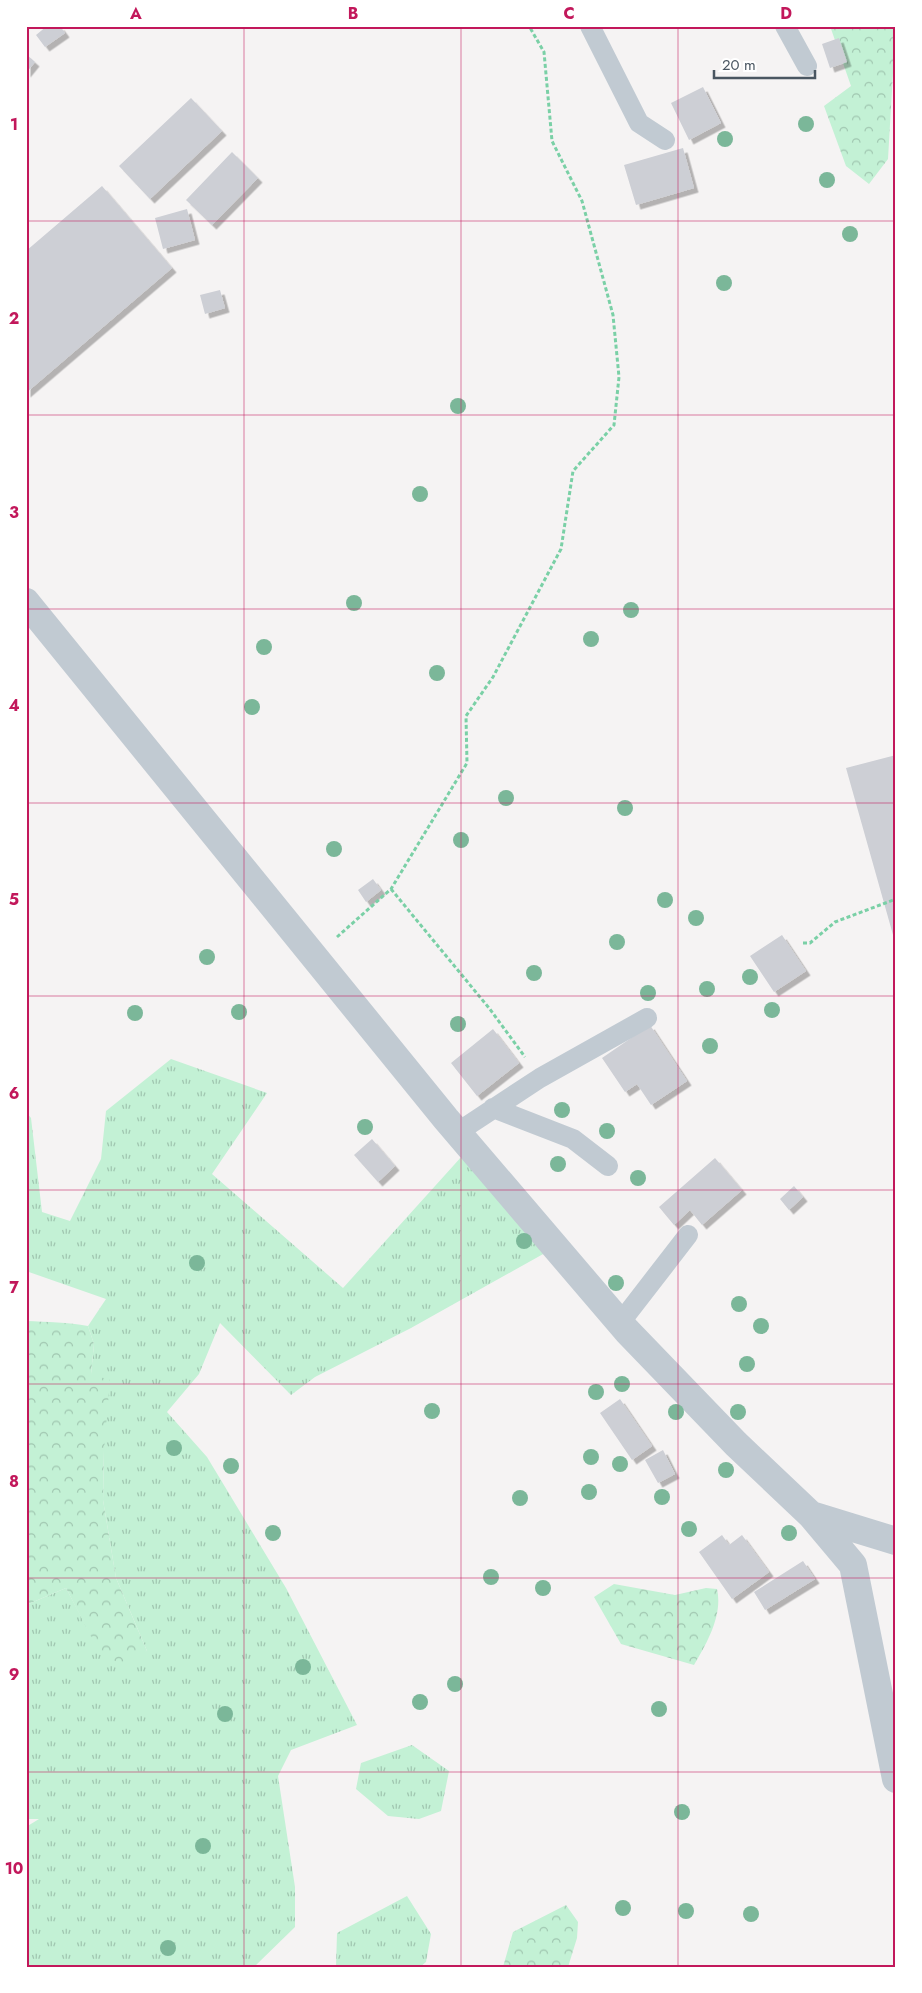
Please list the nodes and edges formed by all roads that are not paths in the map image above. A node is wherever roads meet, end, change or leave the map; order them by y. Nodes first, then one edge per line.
1 (590, 26) edge
2 (785, 26) edge
3 (807, 66) dead end
4 (665, 140) dead end
5 (26, 602) edge
6 (647, 1018) dead end
7 (493, 1108) junction
8 (458, 1132) junction
9 (608, 1166) dead end
10 (688, 1235) dead end
11 (620, 1323) junction
12 (811, 1515) junction
13 (896, 1541) edge
14 (896, 1779) edge

1 - 4 lane
2 - 3 lane
5 - 8 street
6 - 7 lane
7 - 8 lane
7 - 9 lane
8 - 11 street
10 - 11 lane
11 - 12 street
12 - 13 street
12 - 14 street

